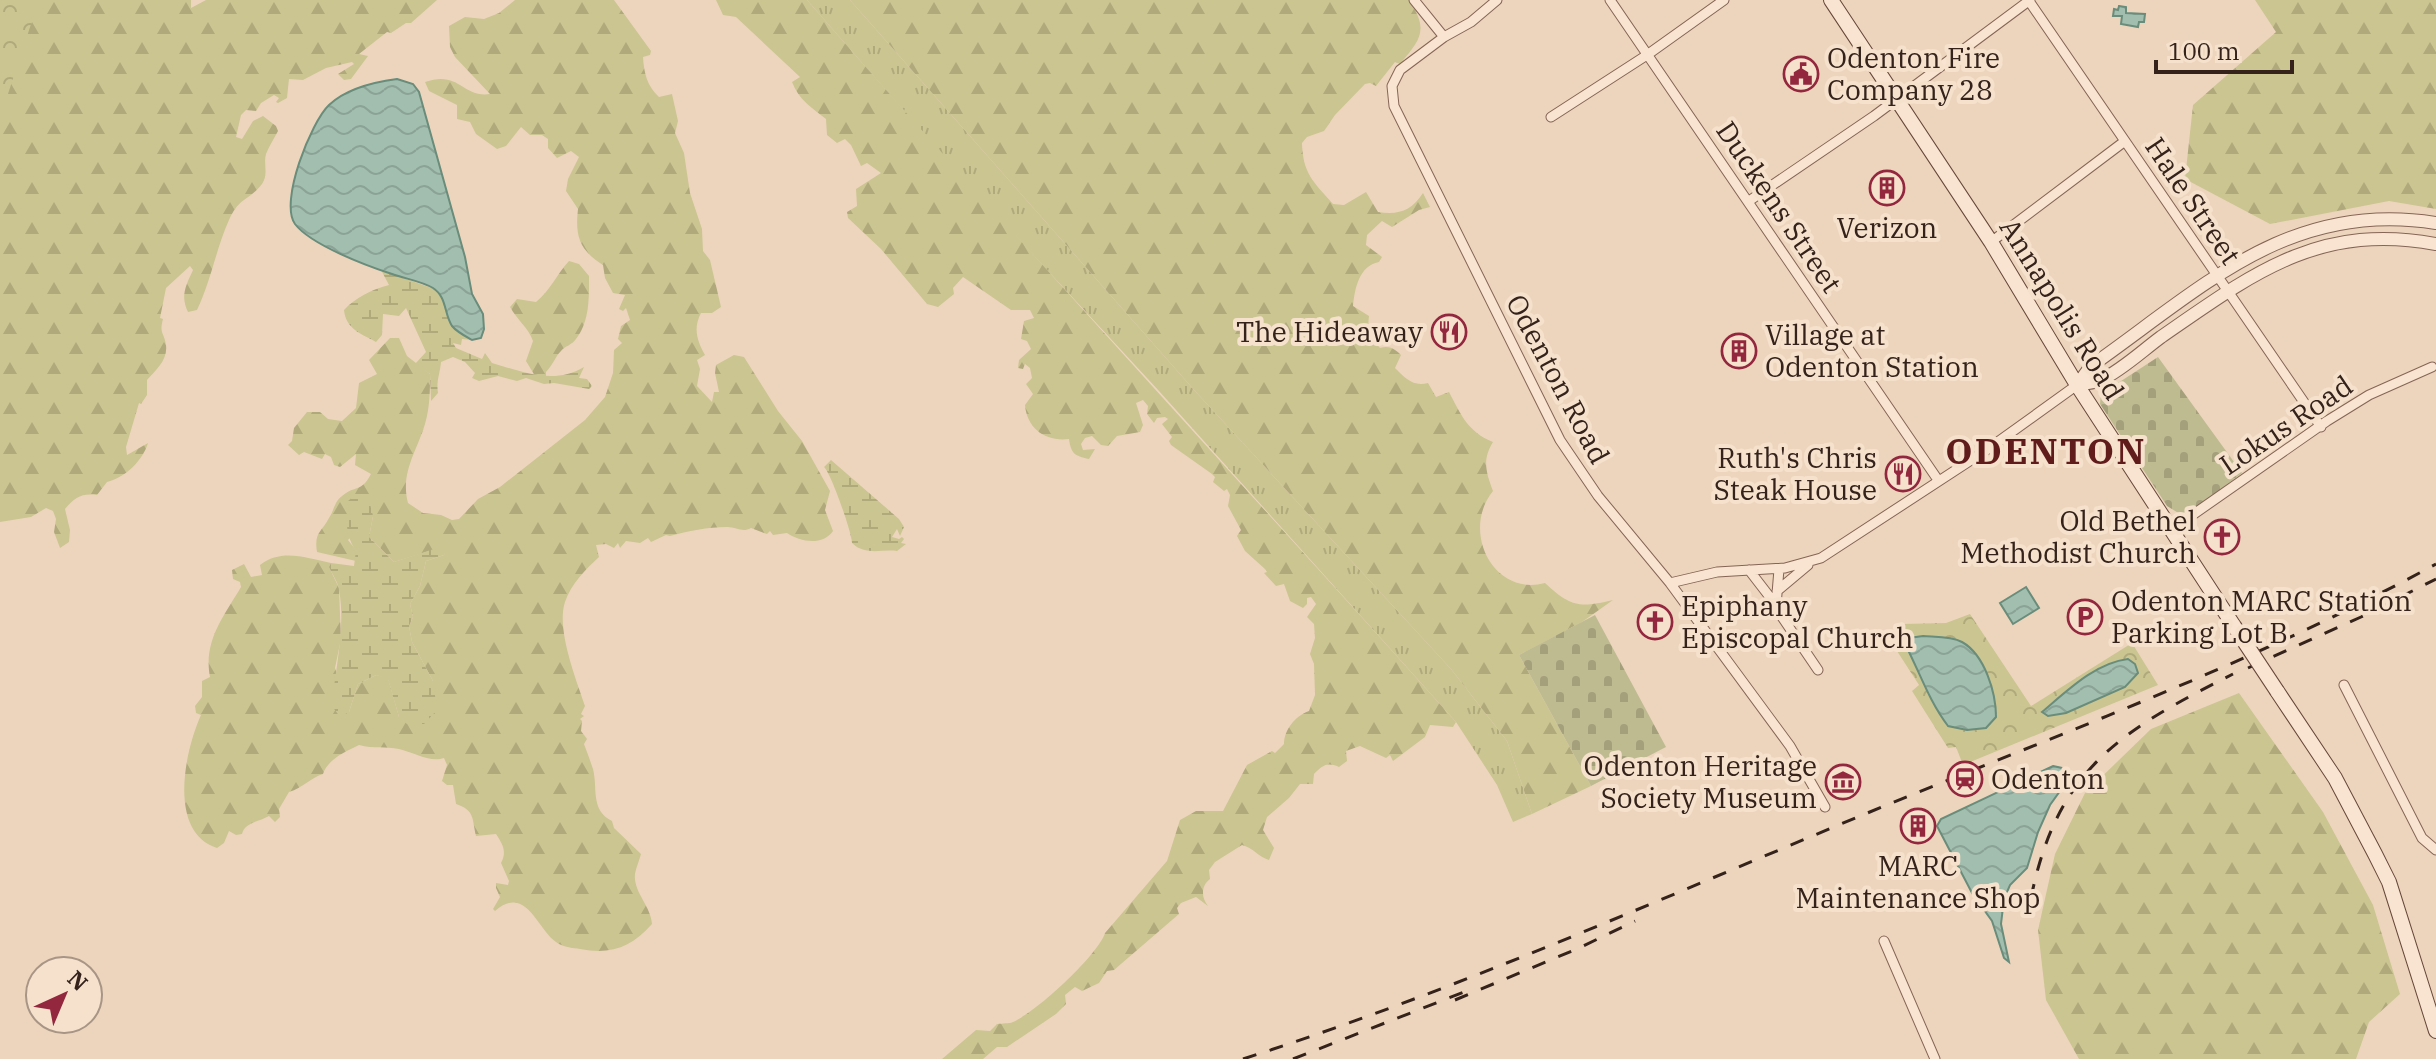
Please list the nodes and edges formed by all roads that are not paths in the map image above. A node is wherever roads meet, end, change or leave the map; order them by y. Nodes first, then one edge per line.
1 (1414, 0) edge
2 (1497, 0) edge
3 (1610, 0) edge
4 (1724, 0) edge
5 (1831, 0) edge
6 (2030, 0) edge
7 (1444, 37) junction
8 (1647, 55) junction
9 (1895, 97) junction
10 (1551, 117) dead end
11 (2125, 141) junction
12 (1749, 201) junction
13 (2436, 223) edge
14 (1991, 242) junction
15 (2436, 244) edge
16 (2218, 276) junction
17 (2228, 292) junction
18 (2432, 367) dead end
19 (2077, 385) junction
20 (2321, 427) junction
21 (1938, 480) junction
22 (2171, 530) junction
23 (1809, 563) junction
24 (1779, 569) junction
25 (1749, 570) junction
26 (1670, 583) junction
27 (1777, 591) junction
28 (1776, 606) junction
29 (1818, 670) dead end
30 (2344, 685) dead end
31 (1825, 807) dead end
32 (2436, 850) edge
33 (1884, 941) dead end
34 (2414, 961) junction
35 (2436, 987) edge
36 (2435, 1026) edge
37 (1935, 1059) edge

1 - 7 street
2 - 7 street, Odenton Road
3 - 8 street, Duckens Street
4 - 8 street
5 - 9 main road, Annapolis Road
6 - 9 street
6 - 11 street, Hale Street
7 - 26 street, Odenton Road
8 - 10 street
8 - 12 street, Duckens Street
9 - 12 street
9 - 14 main road, Annapolis Road
11 - 14 street
11 - 16 street, Hale Street
12 - 21 street, Duckens Street
13 - 16 street
14 - 19 main road, Annapolis Road
15 - 17 street
16 - 17 street, Hale Street
16 - 19 street
17 - 19 street
17 - 20 street, Hale Street
18 - 20 street, Lokus Road
19 - 21 street
19 - 22 main road, Annapolis Road
20 - 22 street, Lokus Road
21 - 23 street
22 - 34 main road, Annapolis Road, bridge
23 - 24 street
23 - 27 street
24 - 25 street
24 - 27 street
25 - 26 street
25 - 28 street
26 - 31 street, Odenton Road
27 - 28 street
28 - 29 street
30 - 32 street
33 - 37 street
34 - 35 main road
34 - 36 main road, Annapolis Road

